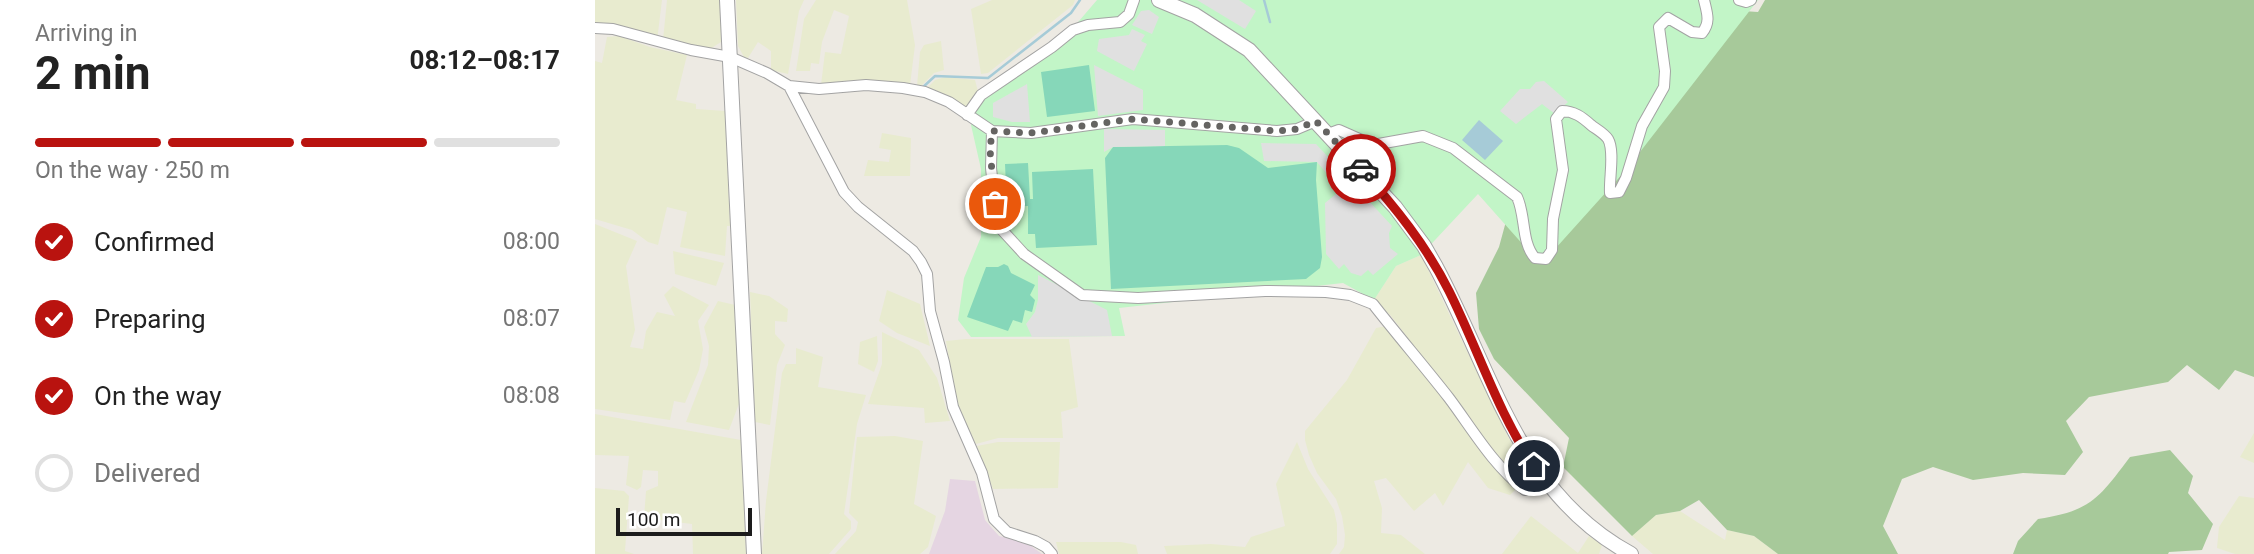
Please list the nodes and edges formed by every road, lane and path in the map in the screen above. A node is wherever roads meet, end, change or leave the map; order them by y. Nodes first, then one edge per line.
1 (727, 0) edge
2 (1134, 0) edge
3 (1159, 0) edge
4 (1704, 0) edge
5 (1739, 0) edge
6 (1751, 0) edge
7 (595, 29) edge
8 (730, 57) junction
9 (789, 86) junction
10 (967, 114) junction
11 (1316, 121) junction
12 (992, 131) junction
13 (1328, 134) junction
14 (1544, 480) junction
15 (754, 554) edge
16 (1052, 554) edge
17 (1632, 554) edge

1 - 8 street
2 - 10 street
3 - 11 street
4 - 13 street
5 - 6 street
7 - 8 street
8 - 9 street
8 - 15 street
9 - 10 street
9 - 16 street
10 - 12 street
11 - 12 street
11 - 13 street
12 - 14 street
13 - 14 street
14 - 17 street

